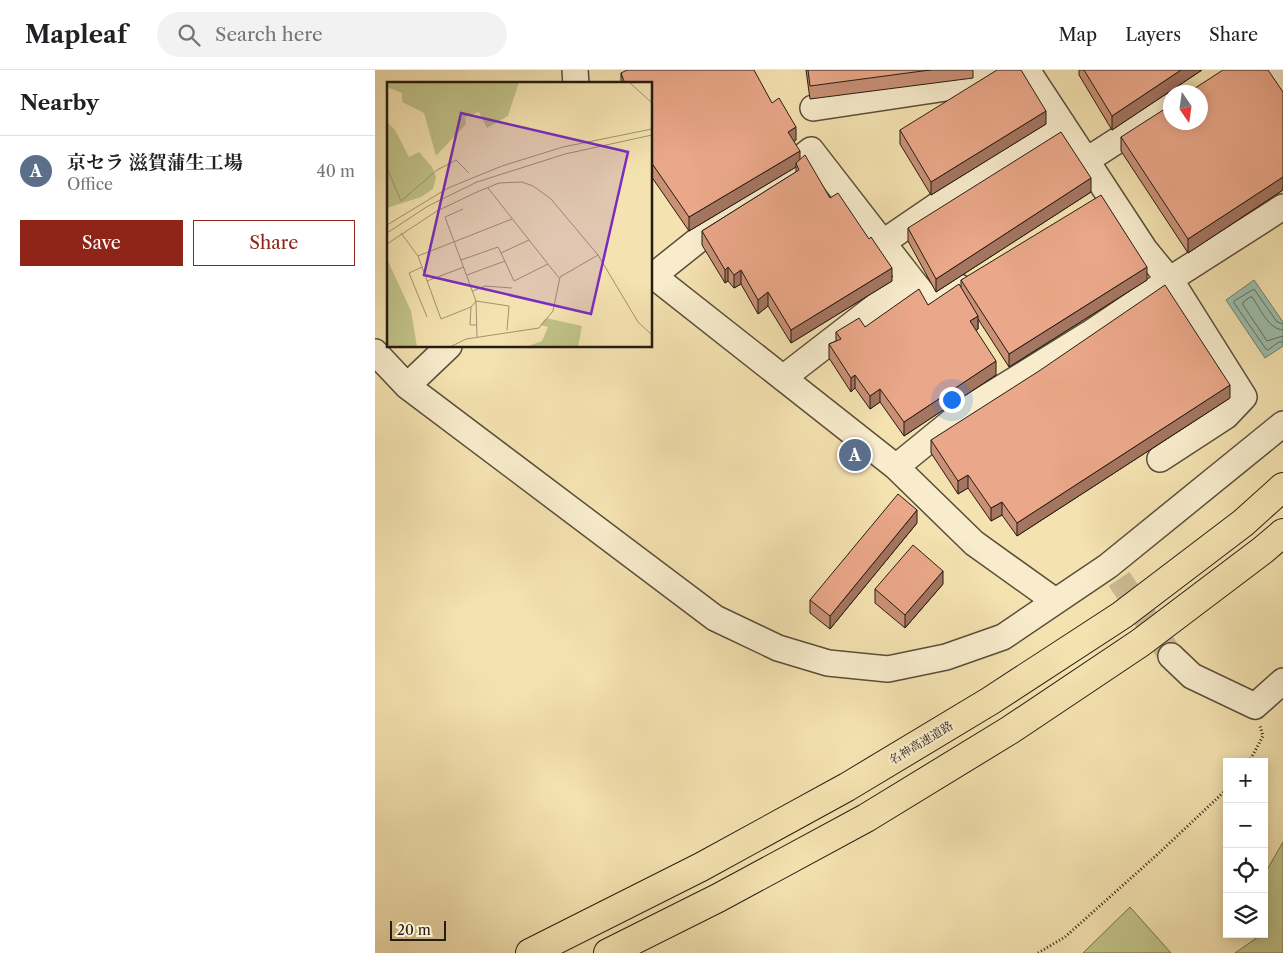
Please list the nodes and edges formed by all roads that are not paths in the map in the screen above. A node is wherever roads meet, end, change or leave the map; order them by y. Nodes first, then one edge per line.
1 (984, 70) edge
2 (1027, 70) edge
3 (1277, 70) edge
4 (1283, 79) edge
5 (813, 108) dead end
6 (1163, 111) edge
7 (1062, 123) junction
8 (1087, 160) junction
9 (1283, 207) edge
10 (883, 243) junction
11 (982, 272) edge
12 (653, 274) edge
13 (653, 276) edge
14 (911, 279) junction
15 (1169, 280) junction
16 (447, 348) edge
17 (375, 352) edge
18 (783, 378) junction
19 (407, 386) junction
20 (1283, 424) edge
21 (1160, 459) dead end
22 (896, 467) junction
23 (1283, 487) edge
24 (1283, 533) edge
25 (1055, 601) junction
26 (1171, 656) tunnel mouth
27 (1283, 681) edge
28 (530, 953) edge
29 (608, 953) edge

1 - 5 street
2 - 7 street
3 - 4 street
6 - 8 street
7 - 8 street
7 - 10 street
8 - 15 street
9 - 15 street
10 - 12 street
10 - 14 street
11 - 14 street
13 - 18 street
14 - 18 street
15 - 21 street
15 - 22 street
16 - 19 street
17 - 19 street
18 - 22 street
19 - 25 street
20 - 25 street
22 - 25 street
23 - 28 highway, 名神高速道路
24 - 29 highway
26 - 27 street

